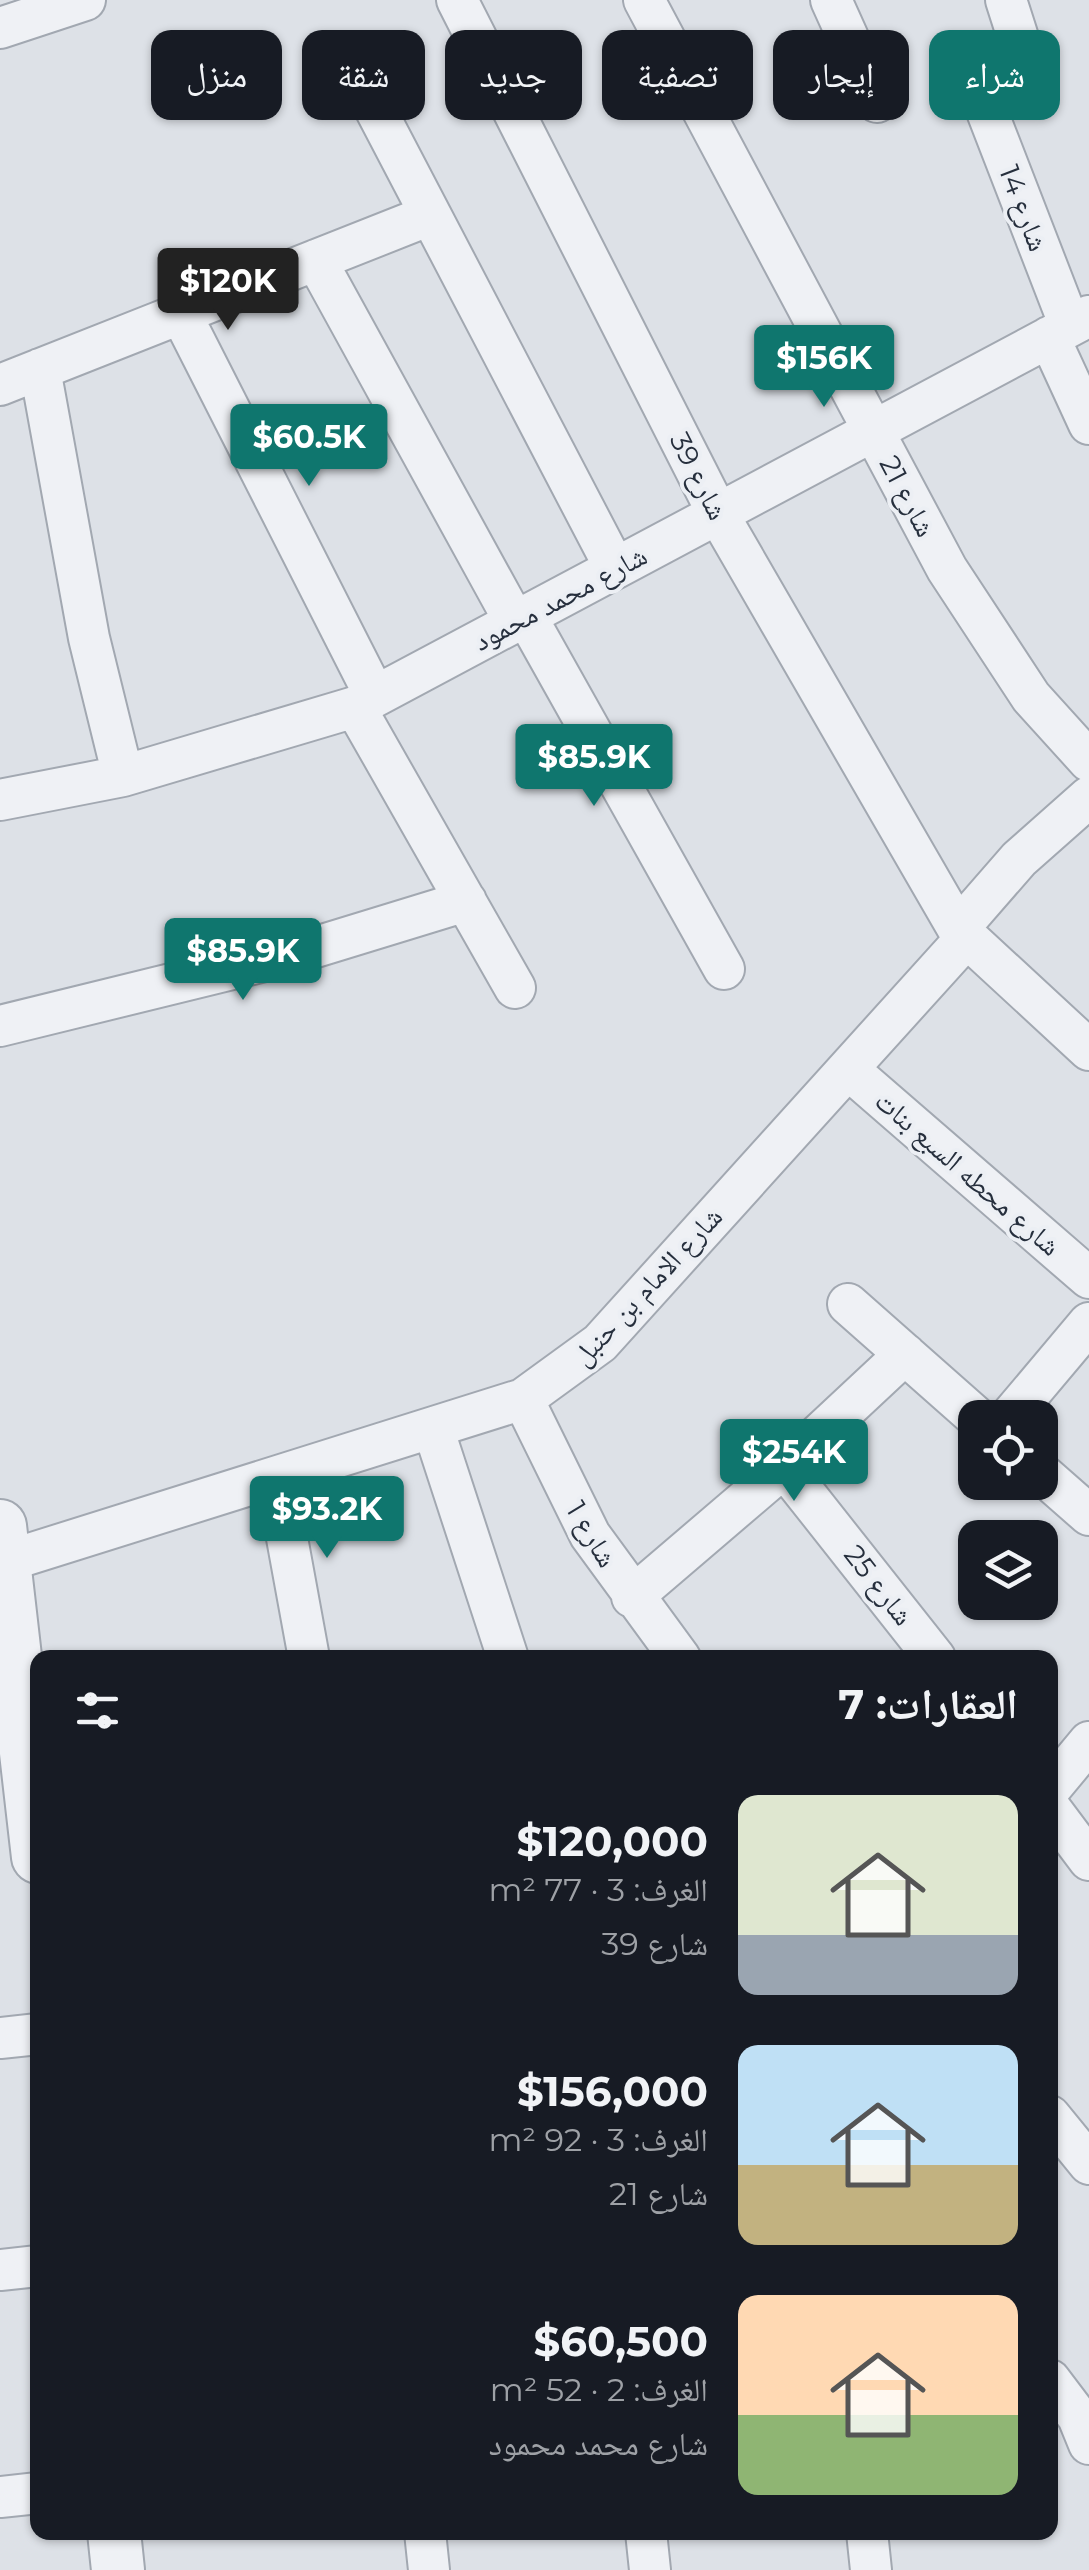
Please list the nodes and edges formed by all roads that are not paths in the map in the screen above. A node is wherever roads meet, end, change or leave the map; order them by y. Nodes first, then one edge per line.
1 (85, 0) edge
2 (457, 0) edge
3 (644, 0) edge
4 (831, 0) edge
5 (1006, 0) edge
6 (0, 28) edge
7 (845, 30) edge
8 (381, 120) edge
9 (430, 216) junction
10 (316, 260) junction
11 (181, 314) junction
12 (1069, 327) edge
13 (40, 369) junction
14 (0, 385) edge
15 (1089, 424) edge
16 (874, 431) junction
17 (718, 514) junction
18 (615, 568) junction
19 (520, 619) junction
20 (365, 701) junction
21 (1089, 762) edge
22 (123, 776) junction
23 (1089, 797) edge
24 (0, 800) edge
25 (466, 901) junction
26 (963, 933) junction
27 (724, 969) dead end
28 (515, 988) dead end
29 (0, 1026) edge
30 (1089, 1050) edge
31 (848, 1069) junction
32 (1089, 1278) edge
33 (848, 1304) dead end
34 (1089, 1323) edge
35 (905, 1354) junction
36 (523, 1399) junction
37 (958, 1400) edge
38 (1024, 1400) edge
39 (433, 1428) junction
40 (784, 1467) junction
41 (276, 1478) junction
42 (1058, 1488) edge
43 (1089, 1515) edge
44 (2, 1544) edge
45 (632, 1598) junction
46 (308, 1650) edge
47 (505, 1650) edge
48 (674, 1650) edge
49 (929, 1650) edge
50 (1089, 1742) edge
51 (1058, 1779) edge
52 (16, 1807) edge
53 (1058, 1819) edge
54 (30, 1839) edge
55 (1089, 1860) edge
56 (30, 2035) edge
57 (0, 2038) edge
58 (1058, 2126) edge
59 (1089, 2164) edge
60 (30, 2267) edge
61 (0, 2270) edge
62 (1066, 2381) edge
63 (1089, 2444) edge
64 (30, 2494) edge
65 (0, 2497) edge
66 (115, 2540) edge
67 (426, 2540) edge
68 (647, 2540) edge
69 (868, 2540) edge
70 (118, 2570) edge
71 (429, 2570) edge
72 (650, 2570) edge
73 (871, 2570) edge

1 - 6 street
2 - 17 street, شارع 39
3 - 16 street, شارع 21
4 - 7 street
5 - 12 street, شارع 14
8 - 9 street
9 - 10 street
9 - 18 street
10 - 11 street
10 - 19 street
11 - 13 street
11 - 20 street
12 - 15 street
12 - 16 street, شارع محمد محمود
13 - 14 street
13 - 22 street
16 - 17 street, شارع محمد محمود
16 - 21 street, شارع 21
17 - 18 street, شارع محمد محمود
17 - 26 street, شارع 39
18 - 19 street, شارع محمد محمود
19 - 20 street, شارع محمد محمود
19 - 27 street
20 - 22 street, شارع محمد محمود
20 - 25 street
22 - 24 street, شارع محمد محمود
23 - 26 street, شارع الامام بن حنبل
25 - 28 street
25 - 29 street
26 - 30 street, شارع 39
26 - 31 street, شارع الامام بن حنبل
31 - 32 street, شارع محطه السبع بنات
31 - 36 street, شارع الامام بن حنبل
33 - 35 street
34 - 38 street
35 - 37 street
35 - 40 street
36 - 39 street, شارع الامام بن حنبل
36 - 45 street, شارع 1
39 - 41 street, شارع الامام بن حنبل
39 - 47 street
40 - 45 street
40 - 49 street, شارع 25
41 - 44 street, شارع الامام بن حنبل
41 - 46 street
42 - 43 street
44 - 52 street
45 - 48 street, شارع 1
50 - 51 street
52 - 54 street
53 - 55 street
56 - 57 street
58 - 59 street
60 - 61 street
62 - 63 street
64 - 65 street
66 - 70 street
67 - 71 street
68 - 72 street
69 - 73 street

